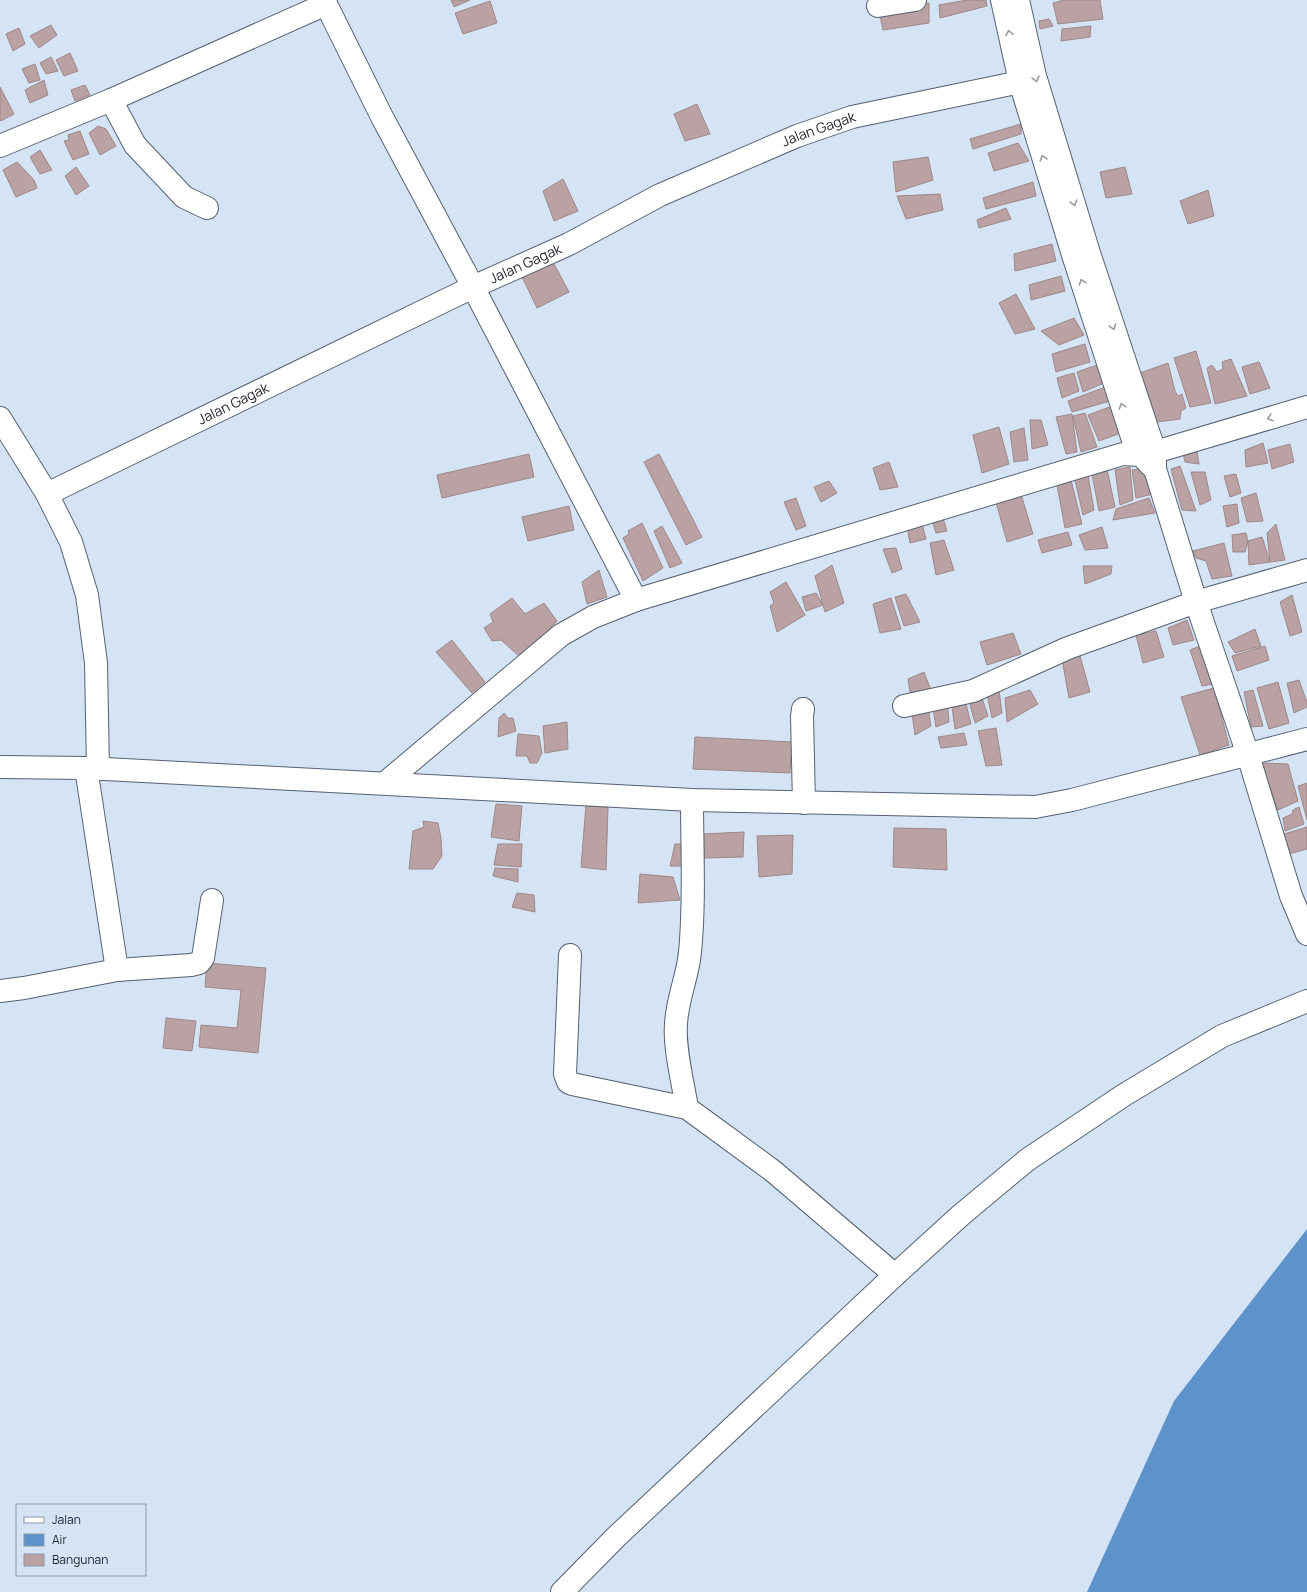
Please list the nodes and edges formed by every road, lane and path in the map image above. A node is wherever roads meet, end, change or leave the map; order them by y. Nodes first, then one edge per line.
1 (916, 0) edge
2 (1002, 0) edge
3 (1018, 0) edge
4 (325, 2) edge
5 (878, 6) dead end
6 (1020, 82) junction
7 (112, 100) junction
8 (0, 146) edge
9 (206, 208) dead end
10 (473, 287) junction
11 (1307, 392) edge
12 (1307, 407) edge
13 (0, 418) edge
14 (1143, 452) junction
15 (47, 494) junction
16 (1307, 570) edge
17 (636, 600) junction
18 (1196, 602) junction
19 (904, 706) dead end
20 (803, 709) dead end
21 (1307, 739) edge
22 (1248, 755) junction
23 (0, 767) edge
24 (92, 768) junction
25 (385, 783) junction
26 (692, 800) junction
27 (804, 802) junction
28 (212, 900) dead end
29 (1307, 934) edge
30 (570, 955) dead end
31 (117, 970) junction
32 (0, 991) edge
33 (1307, 1002) edge
34 (686, 1108) junction
35 (896, 1275) junction
36 (562, 1592) edge

1 - 5 street
6 -> 2 street
3 -> 14 street
4 - 7 street
4 - 10 street
6 - 10 street, Jalan Gagak
14 -> 6 street
7 - 8 street
7 - 9 street
10 - 15 street, Jalan Gagak
10 - 17 street
11 - 14 street
12 -> 14 street
13 - 15 street
14 - 17 street
14 - 18 street
15 - 24 street
16 - 18 street
17 - 25 street
18 - 19 street
18 - 22 street
20 - 27 street
21 - 22 street
22 - 27 street
22 - 29 street
23 - 24 street
24 - 25 street
24 - 31 street
25 - 26 street
26 - 27 street
26 - 34 street
28 - 31 street
30 - 34 street
31 - 32 street
33 - 35 street
34 - 35 street
35 - 36 street

